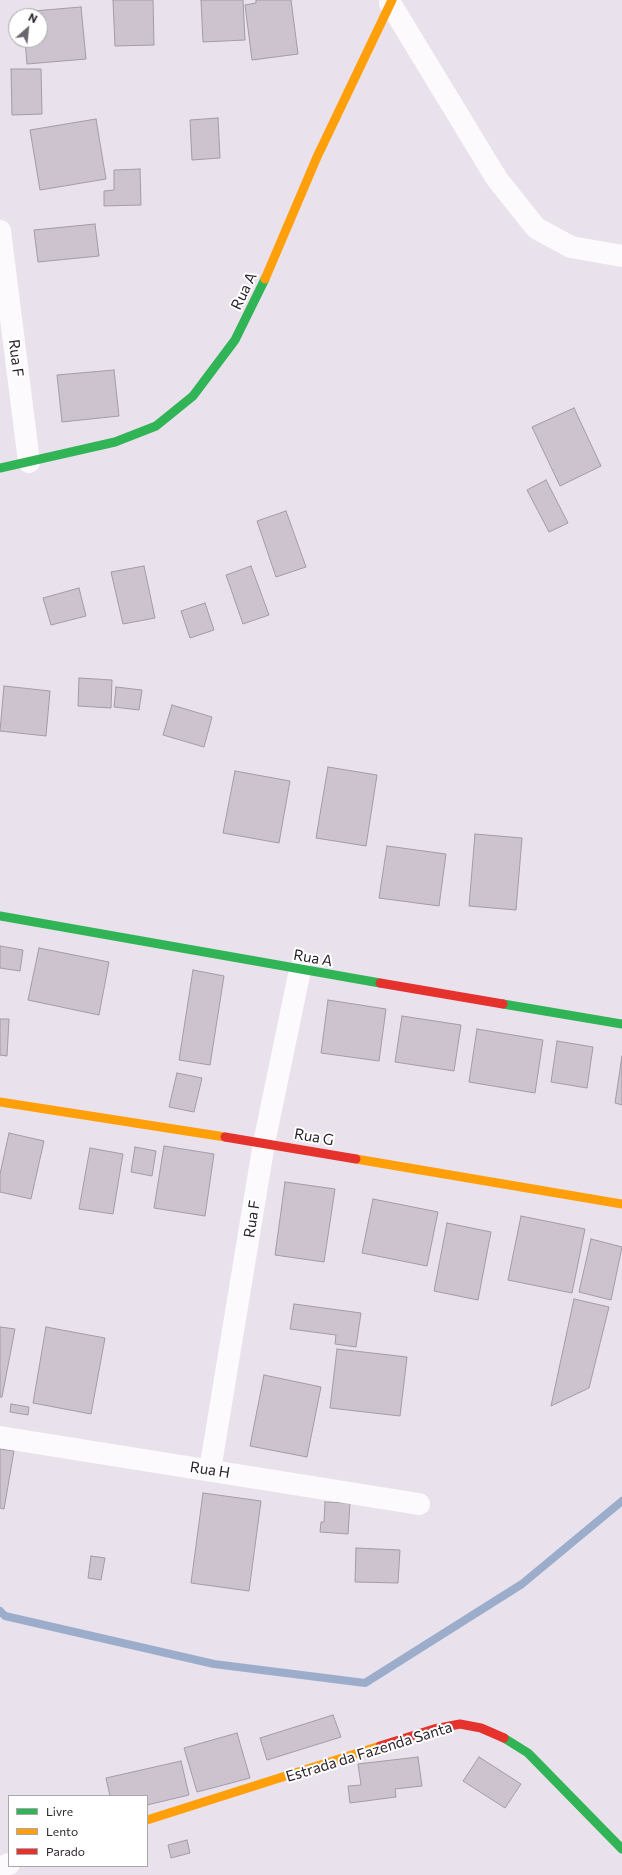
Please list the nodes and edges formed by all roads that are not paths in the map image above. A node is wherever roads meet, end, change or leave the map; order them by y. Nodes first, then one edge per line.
1 (391, 2) edge
2 (0, 231) edge
3 (622, 256) edge
4 (29, 462) junction
5 (0, 468) edge
6 (0, 916) edge
7 (300, 970) junction
8 (622, 1024) edge
9 (0, 1102) edge
10 (264, 1143) junction
11 (622, 1204) edge
12 (0, 1437) edge
13 (210, 1470) junction
14 (419, 1504) dead end
15 (148, 1820) edge
16 (622, 1849) edge

1 - 3 street
1 - 4 street, Rua A
2 - 4 street, Rua F
4 - 5 street, Rua A
6 - 7 street, Rua A
7 - 8 street, Rua A
7 - 10 street, Rua F
9 - 10 street, Rua G
10 - 11 street, Rua G
10 - 13 street, Rua F
12 - 13 street, Rua H
13 - 14 street, Rua H
15 - 16 street, Estrada da Fazenda Santa

